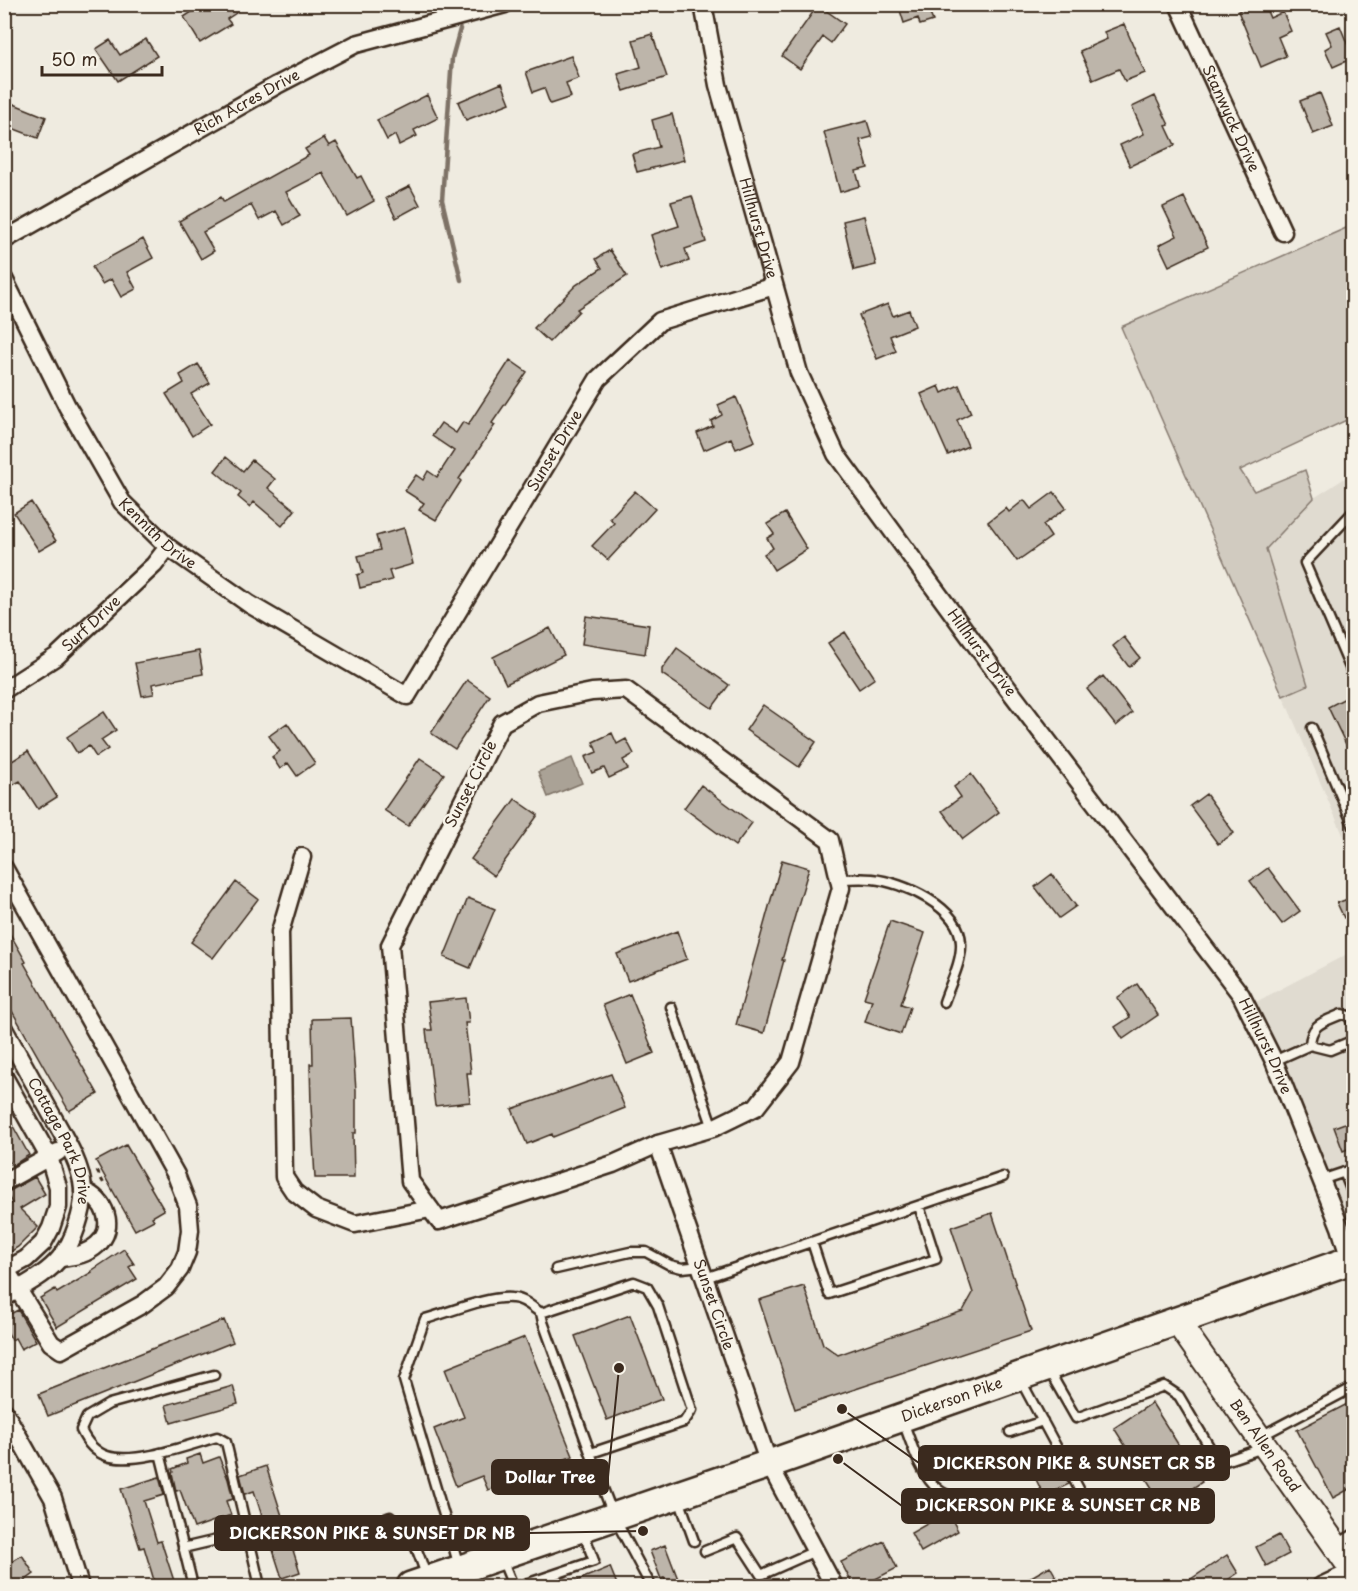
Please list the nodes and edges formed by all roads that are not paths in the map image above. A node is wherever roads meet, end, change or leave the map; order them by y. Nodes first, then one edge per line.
1 (506, 4) edge
2 (703, 4) edge
3 (1178, 4) edge
4 (1283, 232) dead end
5 (4, 240) edge
6 (4, 279) edge
7 (774, 286) junction
8 (1353, 511) edge
9 (168, 547) junction
10 (1353, 669) edge
11 (4, 690) edge
12 (407, 696) joint
13 (1312, 728) dead end
14 (1353, 827) edge
15 (302, 857) dead end
16 (4, 868) edge
17 (839, 879) junction
18 (944, 1002) dead end
19 (671, 1006) dead end
20 (1353, 1027) edge
21 (4, 1029) edge
22 (1353, 1040) edge
23 (1310, 1045) junction
24 (1274, 1061) junction
25 (4, 1077) edge
26 (713, 1128) junction
27 (658, 1144) junction
28 (69, 1145) junction
29 (49, 1157) junction
30 (1353, 1168) edge
31 (1344, 1172) junction
32 (1003, 1177) dead end
33 (1321, 1180) junction
34 (4, 1182) edge
35 (83, 1191) junction
36 (1353, 1197) edge
37 (919, 1206) junction
38 (430, 1209) junction
39 (1348, 1232) edge
40 (812, 1242) junction
41 (61, 1258) junction
42 (1352, 1260) edge
43 (556, 1269) dead end
44 (5, 1271) edge
45 (703, 1272) junction
46 (11, 1293) edge
47 (541, 1313) junction
48 (1176, 1320) junction
49 (1046, 1366) junction
50 (213, 1375) dead end
51 (1018, 1376) junction
52 (1353, 1387) edge
53 (4, 1411) edge
54 (902, 1417) junction
55 (1043, 1421) junction
56 (1010, 1432) dead end
57 (1262, 1442) junction
58 (160, 1453) junction
59 (591, 1453) junction
60 (770, 1464) junction
61 (678, 1495) junction
62 (1069, 1511) dead end
63 (1013, 1515) dead end
64 (614, 1517) junction
65 (582, 1528) junction
66 (247, 1533) junction
67 (1344, 1540) edge
68 (694, 1541) dead end
69 (318, 1544) dead end
70 (183, 1548) junction
71 (705, 1551) dead end
72 (815, 1551) junction
73 (500, 1556) junction
74 (460, 1570) junction
75 (1353, 1572) edge
76 (419, 1584) edge
77 (80, 1587) edge
78 (193, 1587) edge
79 (260, 1587) edge
80 (513, 1587) edge
81 (520, 1587) edge
82 (651, 1587) edge
83 (834, 1587) edge
84 (1321, 1587) edge

1 - 5 street, Rich Acres Drive
2 - 7 street, Hillhurst Drive
3 - 4 street, Stanwyck Drive
6 - 9 street, Kennith Drive
7 - 12 street, Sunset Drive
7 - 24 street, Hillhurst Drive
8 - 10 lane
9 - 11 street, Surf Drive
9 - 12 street, Kennith Drive
13 - 14 lane
15 - 38 street
16 - 46 street
17 - 18 lane
17 - 26 street, Sunset Circle
17 - 38 street, Sunset Circle
19 - 26 lane
20 - 23 lane
21 - 28 street, Cottage Park Drive
22 - 23 lane
23 - 24 lane
24 - 33 street, Hillhurst Drive
25 - 29 street, Cottage Park Drive
26 - 27 street, Sunset Circle
27 - 38 street, Sunset Circle
27 - 45 street, Sunset Circle
28 - 29 street
28 - 35 street, Cottage Park Drive
29 - 34 street
29 - 44 street, Cottage Park Drive
30 - 31 lane
31 - 33 lane
31 - 36 lane
32 - 37 lane
33 - 39 street, Hillhurst Drive
35 - 41 street, Cottage Park Drive
35 - 41 street
37 - 40 lane
37 - 40 lane
39 - 42 street, Hillhurst Drive
40 - 45 lane
41 - 46 street, Cottage Park Drive
42 - 48 main road, Dickerson Pike
43 - 45 lane
44 - 46 street
45 - 60 street, Sunset Circle
47 - 59 lane
47 - 59 lane
47 - 74 lane
48 - 49 main road, Dickerson Pike
48 - 57 street, Ben Allen Road
49 - 51 main road, Dickerson Pike
49 - 57 lane
50 - 58 lane
51 - 54 main road, Dickerson Pike
51 - 55 lane
52 - 57 lane
53 - 77 street
54 - 60 main road, Dickerson Pike
54 - 63 lane
55 - 56 lane
55 - 62 lane
57 - 67 street, Ben Allen Road
58 - 66 lane
58 - 70 lane
59 - 64 lane
60 - 61 main road, Dickerson Pike
60 - 72 street
61 - 64 main road, Dickerson Pike
61 - 68 lane
64 - 65 main road, Dickerson Pike
64 - 82 lane
65 - 73 main road, Dickerson Pike
65 - 81 lane
66 - 70 lane
66 - 79 lane
67 - 75 street, Ben Allen Road
69 - 76 lane
70 - 78 lane
71 - 72 lane
72 - 83 street
73 - 74 main road, Dickerson Pike
73 - 80 lane
74 - 76 main road, Dickerson Pike
75 - 84 street

